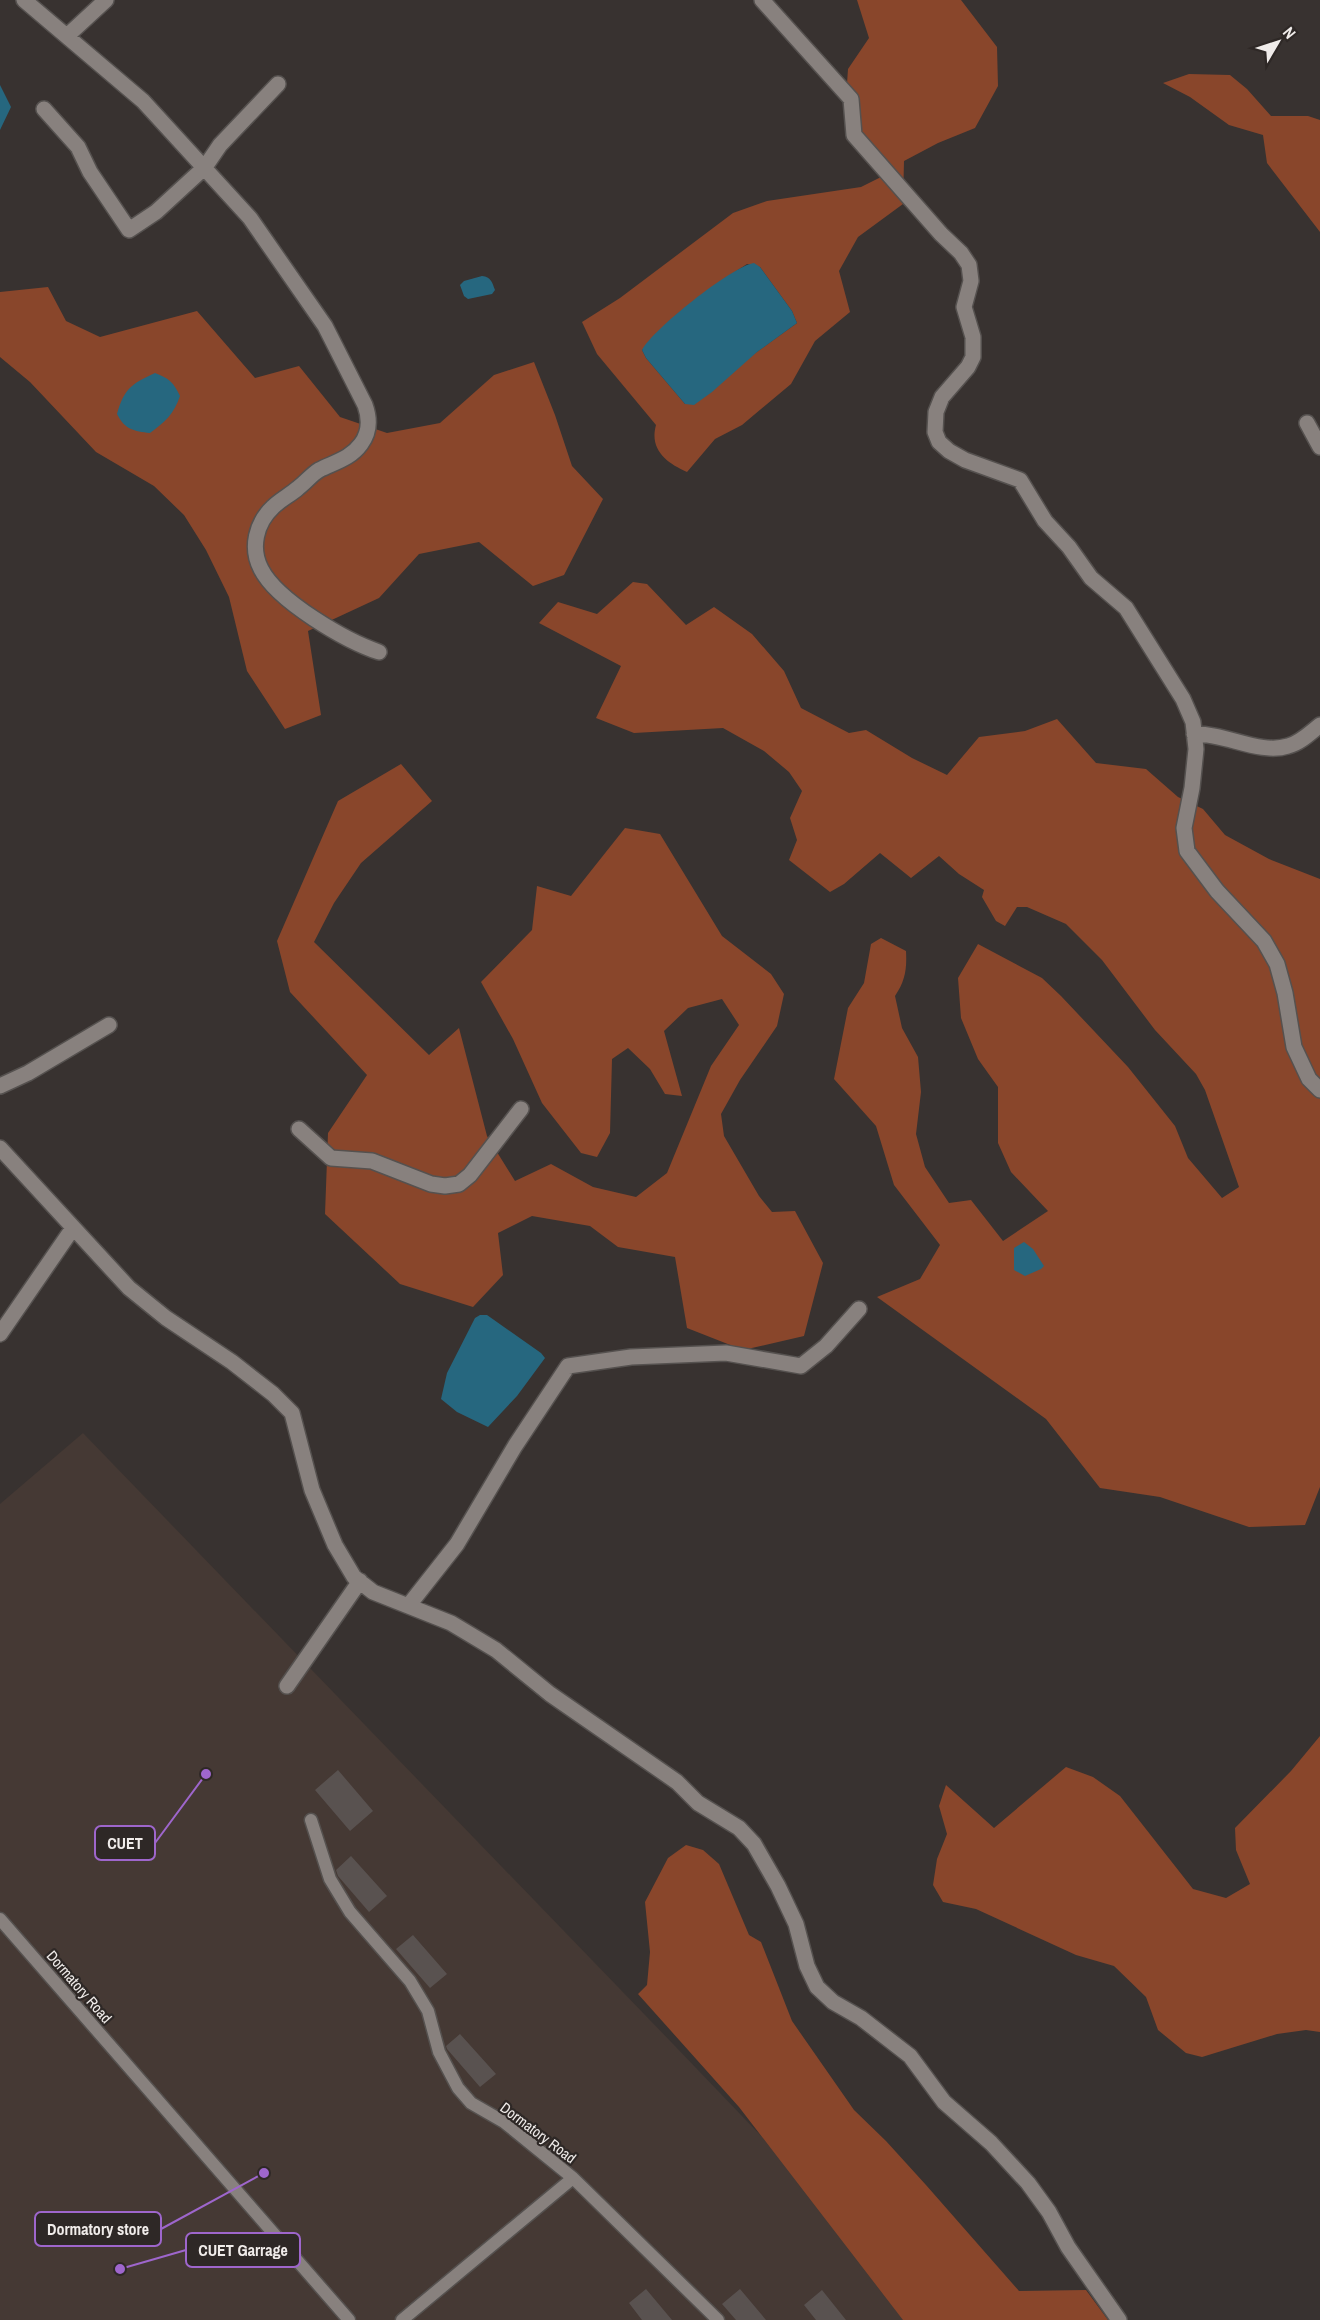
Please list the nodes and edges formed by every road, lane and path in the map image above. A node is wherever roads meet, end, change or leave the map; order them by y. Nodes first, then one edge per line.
1 (24, 0) edge
2 (106, 0) edge
3 (762, 0) edge
4 (67, 36) junction
5 (278, 84) dead end
6 (44, 109) dead end
7 (205, 167) junction
8 (1307, 423) dead end
9 (1320, 447) edge
10 (379, 652) dead end
11 (1320, 725) edge
12 (1194, 734) junction
13 (109, 1025) dead end
14 (0, 1086) edge
15 (1320, 1090) edge
16 (521, 1109) dead end
17 (299, 1129) dead end
18 (0, 1148) edge
19 (73, 1228) junction
20 (858, 1309) dead end
21 (0, 1334) edge
22 (360, 1581) junction
23 (409, 1605) junction
24 (286, 1686) dead end
25 (311, 1820) dead end
26 (0, 1919) edge
27 (573, 2178) junction
28 (349, 2320) edge
29 (402, 2320) edge
30 (718, 2320) edge
31 (1119, 2320) edge

1 - 4 street
2 - 4 street
3 - 12 street
4 - 7 street
5 - 7 street
6 - 7 street
7 - 10 street
8 - 9 street
11 - 12 street
12 - 15 street
13 - 14 street
16 - 17 street
18 - 19 street
19 - 21 street
19 - 22 street
20 - 23 street
22 - 23 street
22 - 24 street
23 - 31 street
25 - 27 lane, Dormatory Road
26 - 28 lane, Dormatory Road
27 - 29 lane
27 - 30 lane, Dormatory Road

